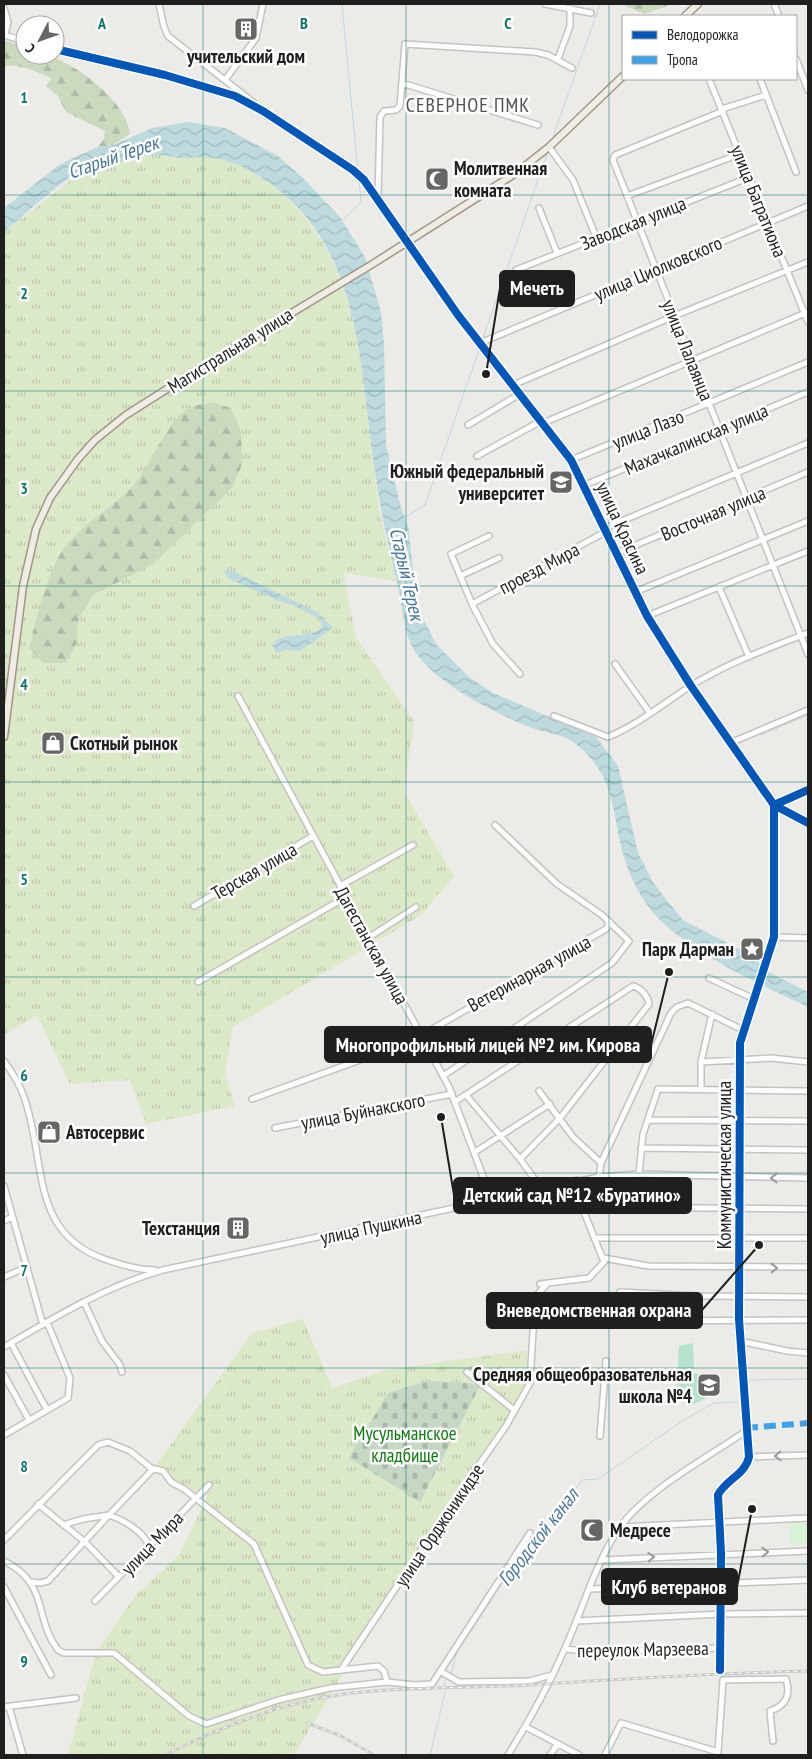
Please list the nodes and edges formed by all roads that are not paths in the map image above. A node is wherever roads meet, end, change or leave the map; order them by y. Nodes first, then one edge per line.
1 (159, 4) edge
2 (263, 4) edge
3 (545, 4) edge
4 (4, 8) edge
5 (570, 8) junction
6 (591, 13) dead end
7 (4, 35) edge
8 (65, 52) edge
9 (558, 59) junction
10 (797, 61) edge
11 (572, 68) dead end
12 (622, 77) edge
13 (224, 80) junction
14 (709, 80) edge
15 (760, 80) edge
16 (402, 83) junction
17 (808, 90) edge
18 (766, 95) junction
19 (722, 110) junction
20 (264, 111) junction
21 (538, 125) dead end
22 (549, 147) junction
23 (740, 154) junction
24 (796, 172) dead end
25 (750, 177) junction
26 (627, 196) junction
27 (378, 198) junction
28 (808, 206) edge
29 (539, 208) dead end
30 (637, 221) junction
31 (768, 223) junction
32 (596, 237) junction
33 (407, 242) junction
34 (557, 253) junction
35 (808, 262) edge
36 (656, 268) junction
37 (516, 270) dead end
38 (787, 270) junction
39 (806, 313) edge
40 (674, 316) junction
41 (808, 322) edge
42 (480, 344) junction
43 (692, 361) junction
44 (808, 362) edge
45 (513, 386) junction
46 (808, 392) edge
47 (520, 394) junction
48 (709, 404) junction
49 (542, 422) junction
50 (468, 425) dead end
51 (719, 429) junction
52 (808, 443) edge
53 (477, 456) dead end
54 (571, 460) junction
55 (808, 472) edge
56 (737, 473) junction
57 (585, 485) junction
58 (747, 499) junction
59 (808, 521) edge
60 (606, 529) junction
61 (489, 536) dead end
62 (763, 540) junction
63 (808, 551) edge
64 (617, 553) junction
65 (498, 558) dead end
66 (773, 565) junction
67 (460, 576) junction
68 (718, 587) junction
69 (635, 592) junction
70 (472, 604) junction
71 (647, 616) junction
72 (808, 633) edge
73 (801, 636) junction
74 (808, 654) edge
75 (749, 657) junction
76 (615, 664) dead end
77 (520, 674) dead end
78 (691, 686) junction
79 (238, 696) dead end
80 (808, 710) edge
81 (650, 713) junction
82 (554, 716) dead end
83 (4, 737) edge
84 (730, 743) junction
85 (808, 790) edge
86 (774, 805) junction
87 (808, 823) edge
88 (495, 825) dead end
89 (313, 836) junction
90 (413, 845) dead end
91 (340, 886) junction
92 (346, 897) junction
93 (194, 906) dead end
94 (416, 907) dead end
95 (610, 922) junction
96 (774, 937) junction
97 (368, 938) junction
98 (808, 938) edge
99 (709, 978) dead end
100 (198, 982) dead end
101 (754, 999) junction
102 (712, 1014) junction
103 (743, 1030) junction
104 (421, 1035) junction
105 (741, 1059) junction
106 (4, 1061) edge
107 (701, 1062) junction
108 (808, 1062) edge
109 (443, 1076) junction
110 (701, 1090) junction
111 (539, 1091) dead end
112 (741, 1091) junction
113 (808, 1091) edge
114 (452, 1094) junction
115 (466, 1096) junction
116 (252, 1099) dead end
117 (456, 1101) junction
118 (550, 1104) junction
119 (560, 1118) junction
120 (648, 1120) junction
121 (741, 1120) junction
122 (808, 1121) edge
123 (275, 1128) dead end
124 (501, 1136) junction
125 (640, 1148) junction
126 (740, 1149) junction
127 (808, 1150) edge
128 (474, 1152) junction
129 (520, 1159) junction
130 (601, 1163) junction
131 (639, 1174) junction
132 (599, 1176) junction
133 (739, 1178) junction
134 (808, 1178) edge
135 (577, 1180) junction
136 (4, 1186) edge
137 (541, 1188) junction
138 (492, 1200) junction
139 (582, 1207) junction
140 (740, 1208) junction
141 (808, 1209) edge
142 (12, 1217) junction
143 (4, 1221) edge
144 (594, 1238) junction
145 (741, 1238) junction
146 (808, 1238) edge
147 (604, 1258) junction
148 (808, 1267) edge
149 (25, 1268) junction
150 (740, 1268) junction
151 (163, 1270) junction
152 (4, 1277) edge
153 (540, 1284) dead end
154 (547, 1284) junction
155 (740, 1297) junction
156 (808, 1297) edge
157 (84, 1302) junction
158 (739, 1319) junction
159 (808, 1320) edge
160 (45, 1323) junction
161 (740, 1341) junction
162 (11, 1343) junction
163 (4, 1347) edge
164 (808, 1353) edge
165 (606, 1361) dead end
166 (122, 1372) dead end
167 (467, 1372) dead end
168 (4, 1375) edge
169 (47, 1410) junction
170 (514, 1410) junction
171 (29, 1420) junction
172 (746, 1431) junction
173 (4, 1435) edge
174 (600, 1436) dead end
175 (808, 1455) edge
176 (748, 1459) junction
177 (153, 1469) junction
178 (209, 1485) dead end
179 (195, 1499) junction
180 (38, 1504) junction
181 (119, 1506) junction
182 (109, 1516) junction
183 (808, 1518) edge
184 (121, 1520) junction
185 (719, 1522) junction
186 (63, 1525) junction
187 (621, 1527) junction
188 (530, 1533) dead end
189 (4, 1540) edge
190 (85, 1542) junction
191 (149, 1545) junction
192 (808, 1551) edge
193 (721, 1553) junction
194 (602, 1560) junction
195 (4, 1561) edge
196 (119, 1577) junction
197 (808, 1580) edge
198 (31, 1582) junction
199 (722, 1584) junction
200 (4, 1587) edge
201 (590, 1589) junction
202 (96, 1601) dead end
203 (808, 1613) edge
204 (722, 1614) junction
205 (576, 1621) junction
206 (721, 1648) junction
207 (565, 1649) junction
208 (341, 1670) junction
209 (720, 1670) dead end
210 (440, 1671) junction
211 (51, 1675) dead end
212 (552, 1675) junction
213 (387, 1682) junction
214 (76, 1698) dead end
215 (7, 1707) edge
216 (526, 1727) junction
217 (773, 1741) dead end
218 (557, 1745) junction
219 (23, 1755) edge
220 (508, 1755) edge
221 (550, 1755) edge
222 (579, 1755) edge
223 (605, 1755) edge

1 - 13 street
2 - 13 street
3 - 5 street
4 - 7 street
5 - 6 street
5 - 9 street
8 - 20 street
9 - 11 street
9 - 16 street
10 - 17 street
12 - 22 main road, Магистральная улица
13 - 20 street
14 - 19 street, улица Багратиона
15 - 18 street
16 - 21 street
16 - 27 street
18 - 19 street
18 - 24 street
19 - 23 street, улица Багратиона
19 - 26 street, улица Лалаянца
20 - 27 street, улица Красина
22 - 32 street
22 - 33 main road, Магистральная улица
23 - 25 street, улица Багратиона
23 - 26 street, Заводская улица
25 - 30 street, Заводская улица
25 - 31 street, улица Багратиона
26 - 30 street, улица Лалаянца
27 - 33 street, улица Красина
28 - 31 street, улица Циолковского
29 - 34 street
30 - 32 street, Заводская улица
30 - 36 street, улица Лалаянца
31 - 36 street, улица Циолковского
31 - 38 street, улица Багратиона
32 - 34 street, Заводская улица
33 - 42 street, улица Красина
33 - 83 main road, Магистральная улица
34 - 37 street, Заводская улица
35 - 38 street
36 - 40 street, улица Лалаянца
36 - 42 street, улица Циолковского
38 - 39 street, улица Багратиона
38 - 40 street
39 - 41 street, улица Багратиона
39 - 43 street
40 - 43 street, улица Лалаянца
40 - 45 street
42 - 45 street, улица Красина
43 - 48 street, улица Лалаянца
43 - 49 street
44 - 48 street, улица Лазо
45 - 47 street, улица Красина
46 - 51 street, Махачкалинская улица
47 - 49 street, улица Красина
47 - 50 street
48 - 51 street, улица Лалаянца
48 - 54 street, улица Лазо
49 - 53 street
49 - 54 street, улица Красина
51 - 56 street, улица Лалаянца
51 - 57 street, Махачкалинская улица
52 - 56 street, проезд Мира
54 - 57 street, улица Красина
55 - 58 street, Восточная улица
56 - 58 street, улица Лалаянца
56 - 60 street, проезд Мира
57 - 60 street, улица Красина
58 - 62 street, улица Лалаянца
58 - 64 street, Восточная улица
59 - 62 street
60 - 64 street, улица Красина
60 - 70 street, проезд Мира
61 - 67 street
62 - 66 street, улица Лалаянца
62 - 69 street
63 - 66 street
64 - 69 street, улица Красина
65 - 67 street
66 - 68 street
66 - 73 street, улица Лалаянца
67 - 70 street
68 - 71 street
68 - 75 street
69 - 71 street, улица Красина
70 - 77 street
71 - 78 street, улица Красина
72 - 73 street
73 - 74 street, улица Лалаянца
73 - 75 street
75 - 78 street
76 - 81 street
78 - 81 street
78 - 84 street, улица Красина
79 - 89 street, Дагестанская улица
80 - 84 street
81 - 82 street
84 - 86 street, улица Красина
85 - 86 street
86 - 87 street, улица Красина
86 - 96 street
88 - 95 street
89 - 91 street, Дагестанская улица
89 - 93 street, Терская улица
90 - 91 street
91 - 92 street, Дагестанская улица
92 - 97 street, Дагестанская улица
92 - 100 street
94 - 97 street
95 - 104 street, Ветеринарная улица
95 - 109 street
96 - 98 street
96 - 101 street, Коммунистическая улица
97 - 104 street, Дагестанская улица
99 - 101 street
101 - 103 street, Коммунистическая улица
102 - 103 street
102 - 107 street
102 - 130 street
103 - 105 street, Коммунистическая улица
104 - 109 street, Дагестанская улица
104 - 116 street, Ветеринарная улица
105 - 107 street
105 - 108 street
105 - 112 street, Коммунистическая улица
106 - 151 street, улица Пушкина
107 - 110 street
109 - 114 street, Дагестанская улица
110 - 112 street
110 - 120 street
111 - 118 street
112 - 113 street
112 - 121 street, Коммунистическая улица
114 - 117 street, Дагестанская улица
114 - 123 street, улица Буйнакского
115 - 117 street
115 - 119 street
115 - 124 street
117 - 128 street, Дагестанская улица
118 - 119 street
118 - 124 street
119 - 129 street
119 - 130 street
120 - 121 street
120 - 125 street
121 - 122 street
121 - 126 street, Коммунистическая улица
124 - 128 street
124 - 129 street
125 - 126 street
125 - 131 street
126 - 127 street
126 - 133 street, Коммунистическая улица
128 - 138 street, Дагестанская улица
129 - 137 street
130 - 132 street
131 - 132 street, улица Пушкина
131 - 133 street, улица Пушкина
132 - 135 street, улица Пушкина
134 -> 133 street, улица Пушкина
133 - 140 street, Коммунистическая улица
135 - 137 street, улица Пушкина
135 - 139 street
136 - 142 street
137 - 138 street, улица Пушкина
138 - 151 street, улица Пушкина
139 - 140 street
139 - 144 street
140 - 141 street
140 - 145 street, Коммунистическая улица
142 - 143 street
142 - 149 street
144 - 145 street
144 - 147 street
145 - 146 street
145 - 150 street, Коммунистическая улица
147 - 150 street
147 - 154 street
150 -> 148 street
149 - 152 street
149 - 160 street
150 - 155 street, Коммунистическая улица
151 - 157 street, улица Пушкина
153 - 154 street
154 - 170 street, улица Орджоникидзе
155 - 156 street
155 - 158 street, Коммунистическая улица
155 - 158 street
157 - 160 street, улица Пушкина
157 - 166 street
158 - 159 street
158 - 161 street, Коммунистическая улица
160 - 162 street, улица Пушкина
160 - 169 street
161 - 164 street
161 - 172 street, Коммунистическая улица
162 - 163 street, улица Пушкина
162 - 169 street
165 - 174 street
167 - 170 street
168 - 171 street
169 - 171 street
170 - 208 street, улица Орджоникидзе
171 - 173 street
172 - 176 street, Коммунистическая улица
172 - 187 street
175 -> 176 street
176 - 185 street
177 - 179 street
177 - 180 street
177 - 181 street
178 - 179 street, улица Мира
179 - 191 street, улица Мира
179 - 208 street
180 - 186 street
180 - 189 street
181 - 182 street
181 - 184 street
182 - 184 street
182 - 186 street
182 - 190 street
183 - 185 street
184 - 191 street
185 - 187 street
185 - 193 street
186 - 190 street
187 - 194 street
188 - 210 street
190 - 196 street
190 - 198 street
191 - 196 street, улица Мира
193 -> 192 street
194 -> 193 street
193 - 199 street
194 - 201 street
195 - 198 street
196 - 202 street, улица Мира
197 - 199 street
198 - 213 street
199 - 201 street
199 - 204 street
200 - 211 street
201 - 205 street
203 - 204 street
204 - 205 street
204 - 206 street
205 - 207 street
206 - 207 street, переулок Марзеева
206 - 209 street
207 - 212 street
208 - 213 street
210 - 212 street
210 - 213 street
212 - 216 street
214 - 215 street
215 - 219 street
216 - 218 street
216 - 220 street
217 - 223 street
218 - 221 street
218 - 222 street

